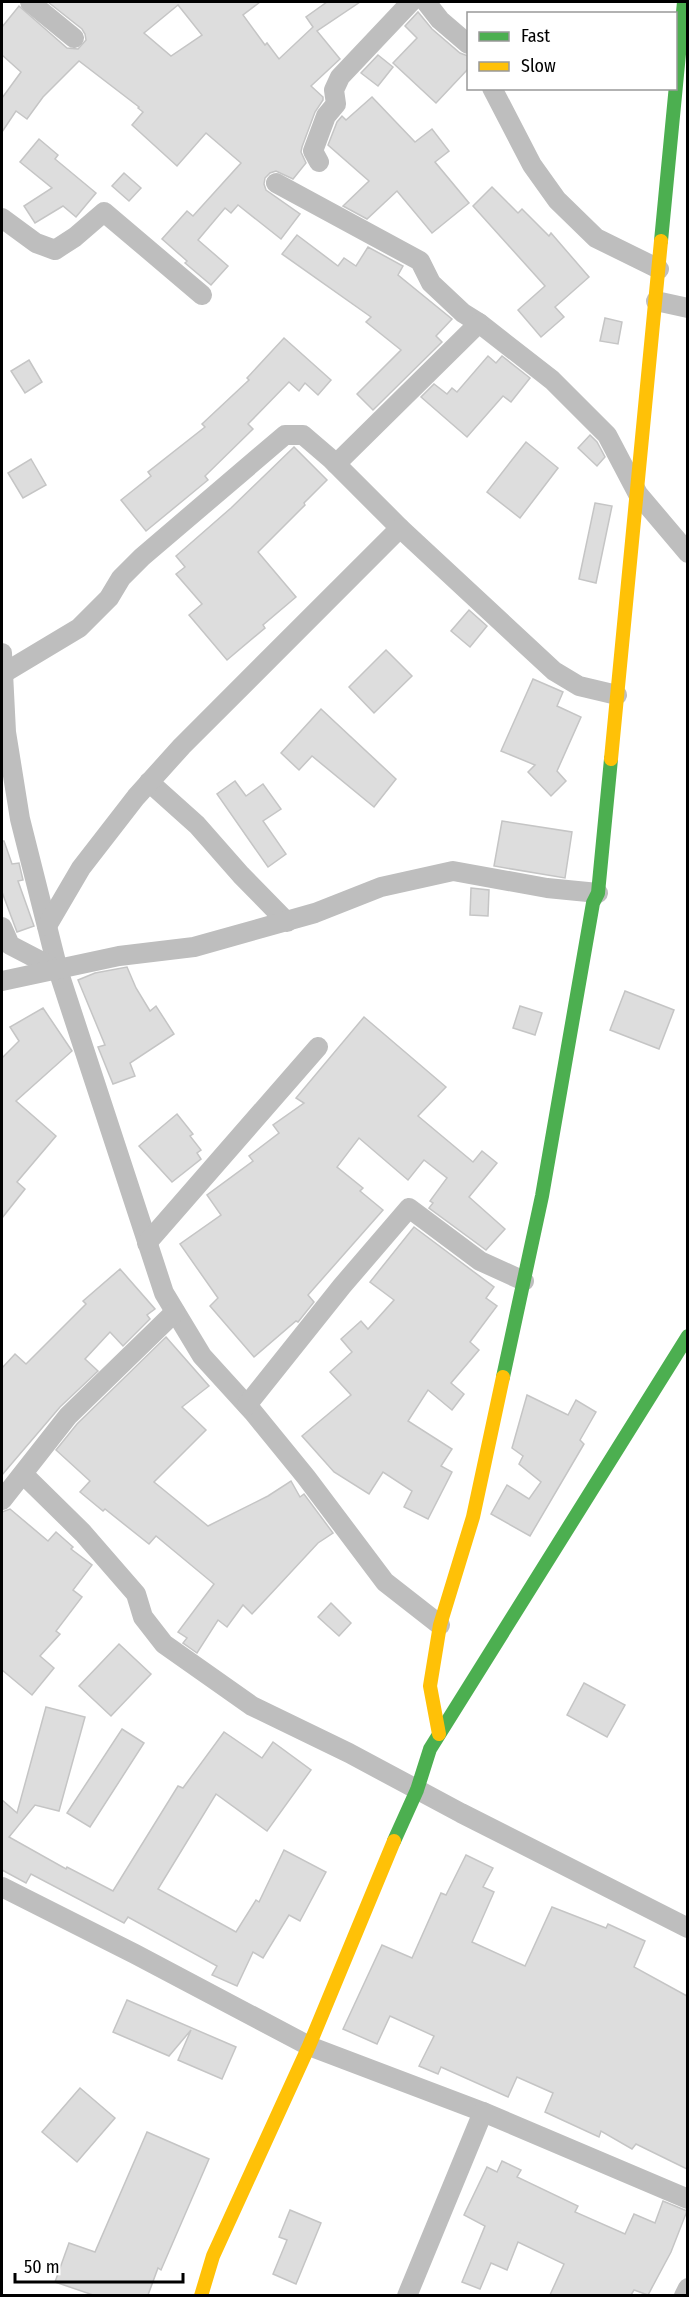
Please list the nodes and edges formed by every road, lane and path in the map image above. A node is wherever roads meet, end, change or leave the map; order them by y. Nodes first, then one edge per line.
1 (30, 2) edge
2 (411, 2) edge
3 (426, 2) edge
4 (684, 2) edge
5 (74, 38) dead end
6 (467, 43) edge
7 (493, 90) edge
8 (679, 153) edge
9 (319, 162) dead end
10 (276, 183) dead end
11 (2, 218) edge
12 (659, 269) junction
13 (202, 295) dead end
14 (656, 300) junction
15 (687, 308) edge
16 (479, 323) junction
17 (336, 464) junction
18 (638, 494) junction
19 (400, 528) junction
20 (687, 553) edge
21 (2, 653) edge
22 (4, 673) junction
23 (617, 695) junction
24 (149, 782) junction
25 (598, 893) junction
26 (286, 922) junction
27 (47, 926) junction
28 (2, 927) edge
29 (58, 970) junction
30 (2, 981) edge
31 (318, 1047) dead end
32 (147, 1243) junction
33 (524, 1281) junction
34 (175, 1312) junction
35 (687, 1336) edge
36 (247, 1405) junction
37 (22, 1474) junction
38 (2, 1500) edge
39 (440, 1625) junction
40 (439, 1734) junction
41 (417, 1790) junction
42 (2, 1887) edge
43 (687, 1928) edge
44 (309, 2046) junction
45 (483, 2112) junction
46 (687, 2199) edge
47 (687, 2288) edge
48 (201, 2295) edge
49 (406, 2295) edge
50 (684, 2295) edge

1 - 5 street
2 - 9 street
3 - 6 street
4 - 8 street
7 - 12 street
8 - 12 street
10 - 16 street
11 - 13 street
12 - 14 street
14 - 15 street
14 - 18 street
16 - 17 street
16 - 18 street
17 - 19 street
17 - 22 street
18 - 20 street
18 - 23 street
19 - 23 street
19 - 24 street
21 - 22 street
22 - 27 street
23 - 25 street
24 - 26 street
24 - 27 street
25 - 26 street
25 - 33 street
26 - 29 street
27 - 29 street
28 - 29 street
29 - 30 street
29 - 32 street
31 - 32 street
32 - 34 street
33 - 36 street
33 - 39 street
34 - 36 street
34 - 37 street
35 - 40 street
36 - 39 street
37 - 38 street
37 - 41 street
39 - 40 street
40 - 41 street
41 - 43 street
41 - 44 street
42 - 44 street
44 - 45 street
44 - 48 street
45 - 46 street
45 - 49 street
47 - 50 street

